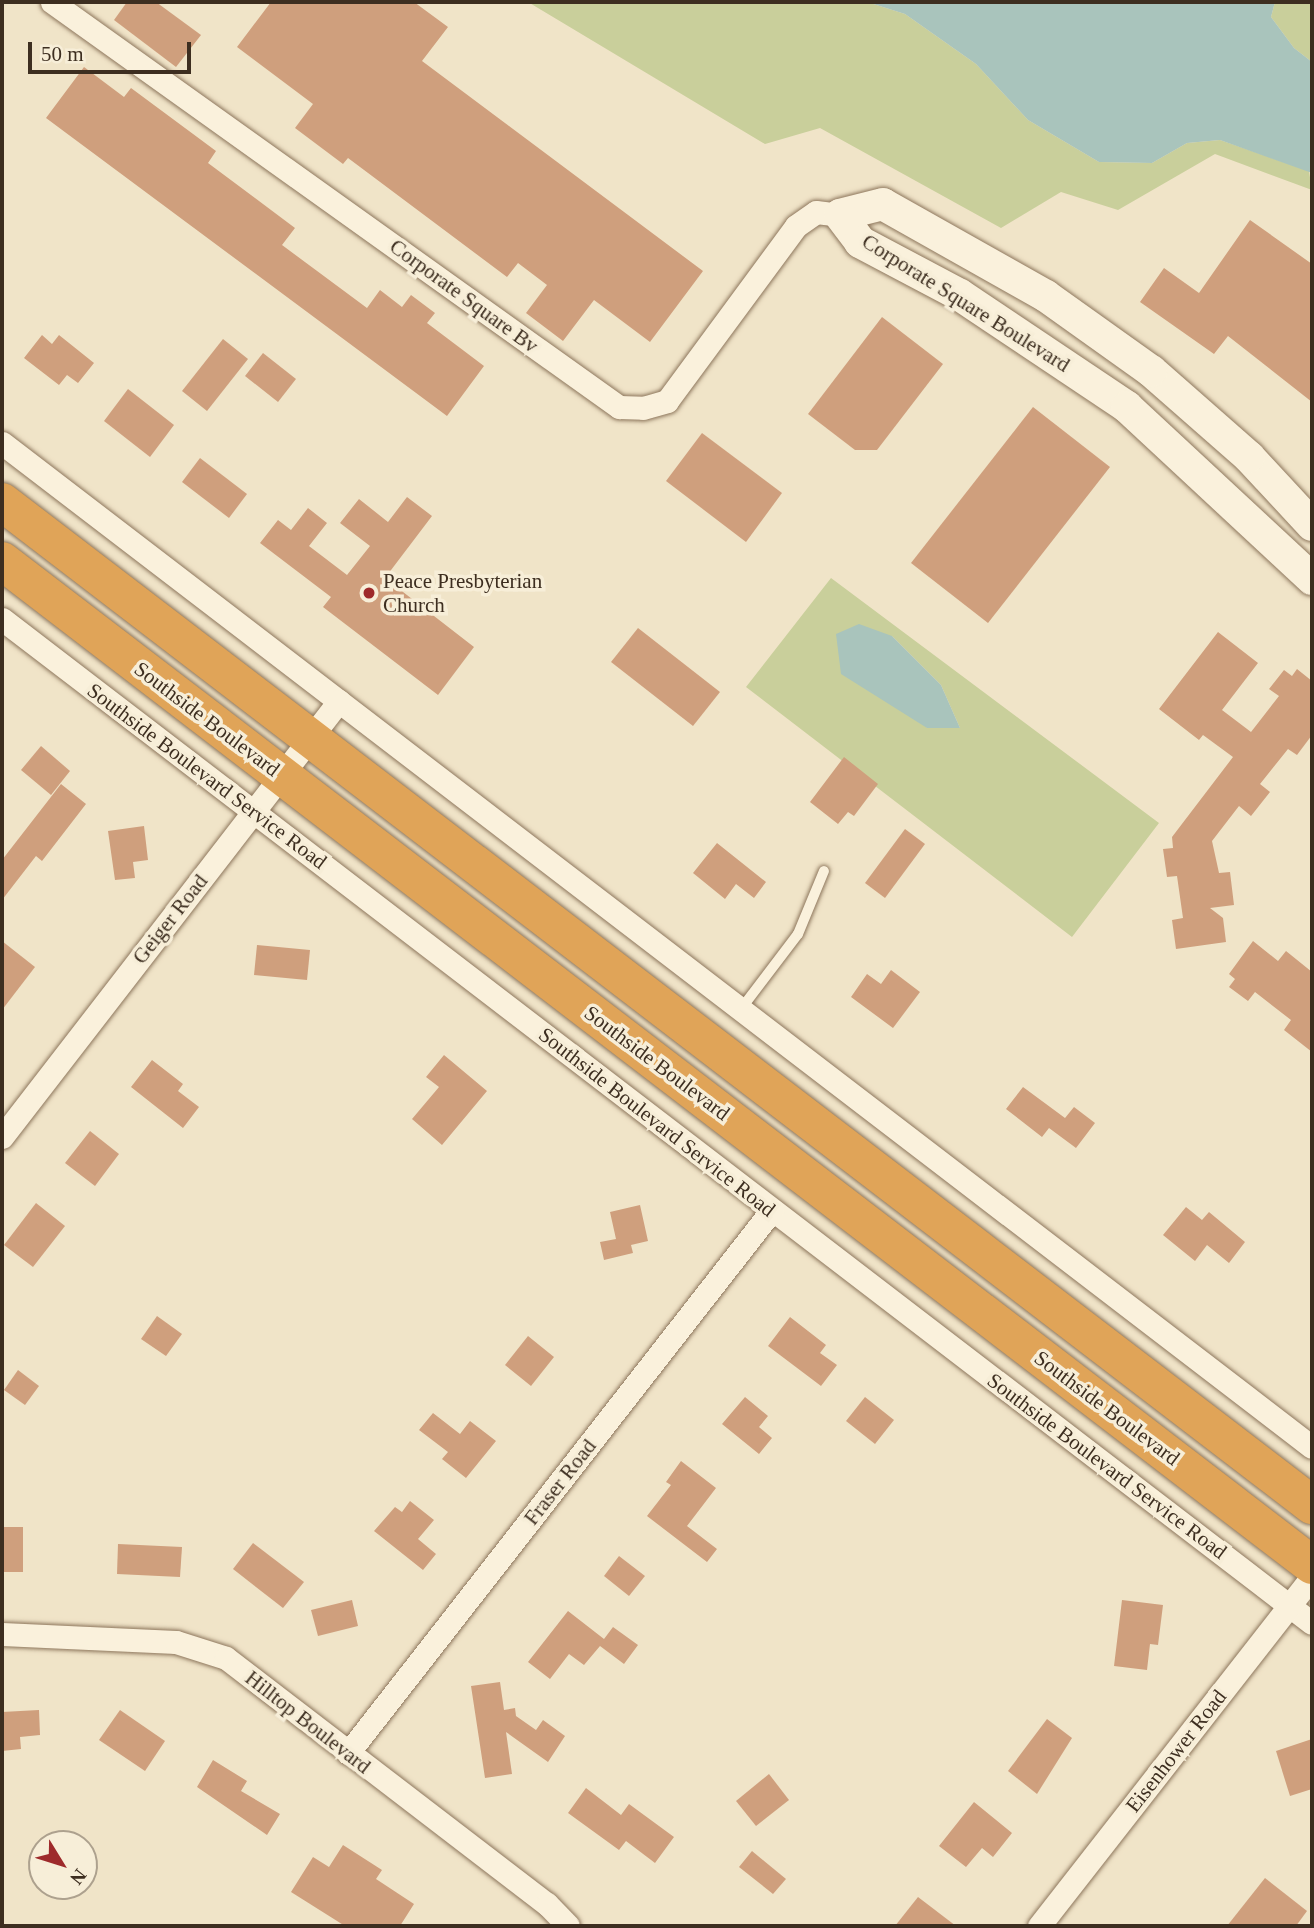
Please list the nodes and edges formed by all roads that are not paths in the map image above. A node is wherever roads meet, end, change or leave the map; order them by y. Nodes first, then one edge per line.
1 (52, 2) edge
2 (841, 215) junction
3 (2, 443) edge
4 (1249, 457) junction
5 (1218, 487) junction
6 (2, 502) edge
7 (1312, 525) edge
8 (2, 561) edge
9 (1312, 579) edge
10 (2, 619) edge
11 (339, 701) junction
12 (310, 738) junction
13 (281, 775) junction
14 (253, 811) junction
15 (824, 871) dead end
16 (741, 1009) junction
17 (2, 1136) edge
18 (772, 1210) junction
19 (1312, 1447) edge
20 (1312, 1505) edge
21 (1312, 1565) edge
22 (1312, 1576) edge
23 (1289, 1605) junction
24 (1312, 1623) edge
25 (2, 1634) edge
26 (348, 1753) junction
27 (568, 1926) edge
28 (1040, 1926) edge

1 - 2 street, Corporate Square Bv
2 - 4 street, Corporate Square Boulevard
2 - 5 street, Corporate Square Boulevard
3 - 11 street
4 - 5 street
4 - 7 street, Corporate Square Boulevard
5 - 9 street, Corporate Square Boulevard
6 - 12 highway
8 - 13 highway, Southside Boulevard
10 - 14 street, Southside Boulevard Service Road
11 - 12 street, Geiger Road
11 - 16 street
12 - 13 street, Geiger Road
12 - 20 highway
13 - 14 street, Geiger Road
13 - 21 highway, Southside Boulevard
14 - 17 street, Geiger Road
14 - 18 street, Southside Boulevard Service Road
15 - 16 lane
16 - 19 street
18 - 23 street, Southside Boulevard Service Road
18 - 26 street, Fraser Road
22 - 23 street, Eisenhower Road
23 - 24 street, Southside Boulevard Service Road
23 - 28 street, Eisenhower Road
25 - 26 street, Hilltop Boulevard
26 - 27 street, Hilltop Boulevard

